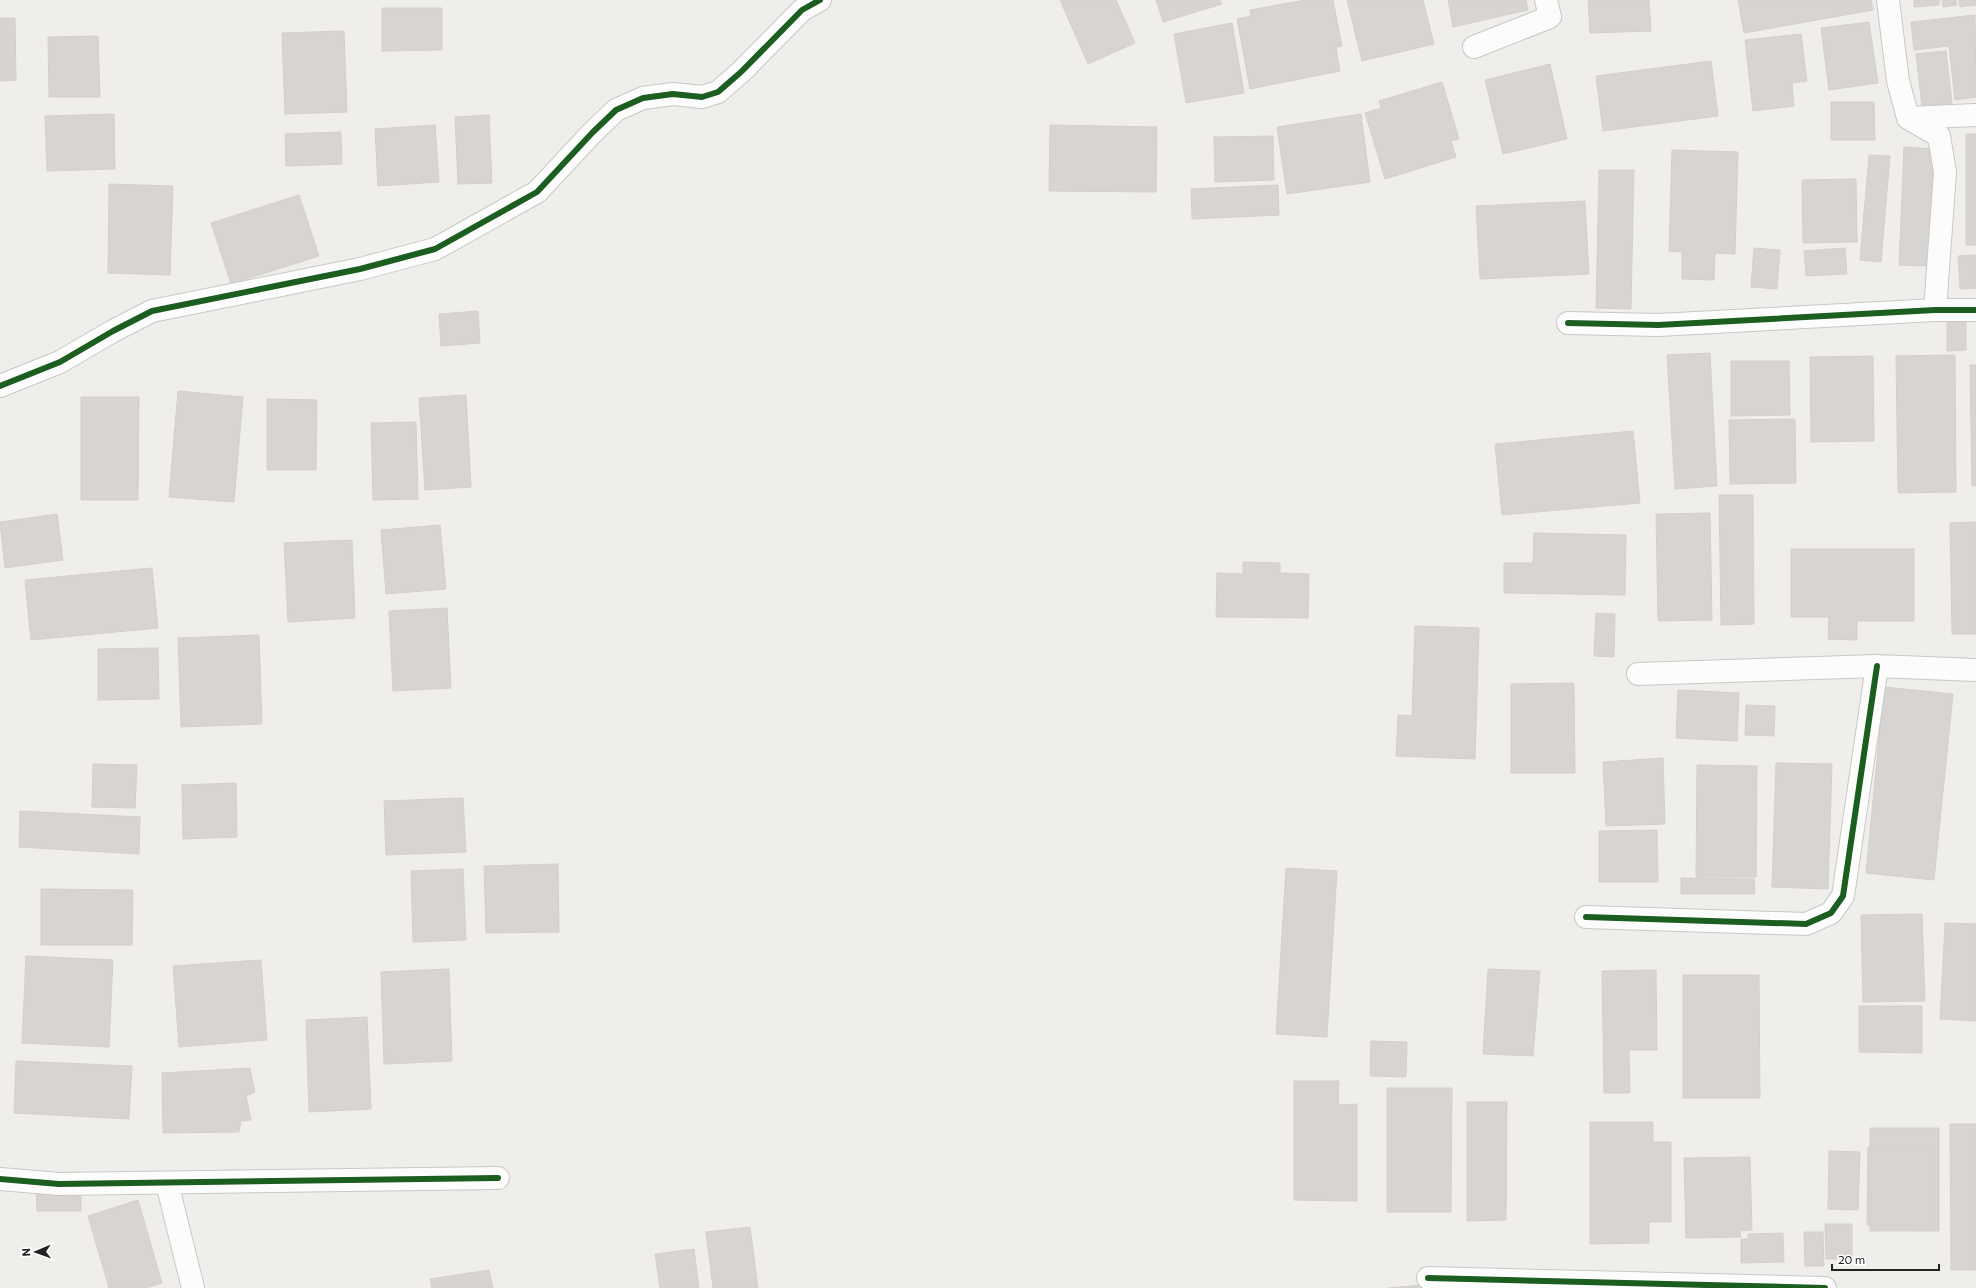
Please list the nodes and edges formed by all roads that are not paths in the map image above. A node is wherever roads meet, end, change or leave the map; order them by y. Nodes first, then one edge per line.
1 (820, 0) edge
2 (1546, 0) edge
3 (1888, 0) edge
4 (1474, 48) dead end
5 (1976, 116) edge
6 (1908, 118) junction
7 (1935, 310) junction
8 (1976, 310) edge
9 (1568, 323) dead end
10 (0, 386) edge
11 (1877, 666) junction
12 (1976, 670) edge
13 (1638, 674) dead end
14 (1586, 917) dead end
15 (498, 1178) dead end
16 (0, 1180) edge
17 (167, 1183) junction
18 (1428, 1278) dead end
19 (193, 1288) edge
20 (1825, 1288) edge

1 - 10 street
2 - 4 street
3 - 6 street
5 - 6 street
6 - 7 street
7 - 8 street
7 - 9 street
11 - 12 street
11 - 13 street
11 - 14 street
15 - 17 street
16 - 17 street
17 - 19 street
18 - 20 street

